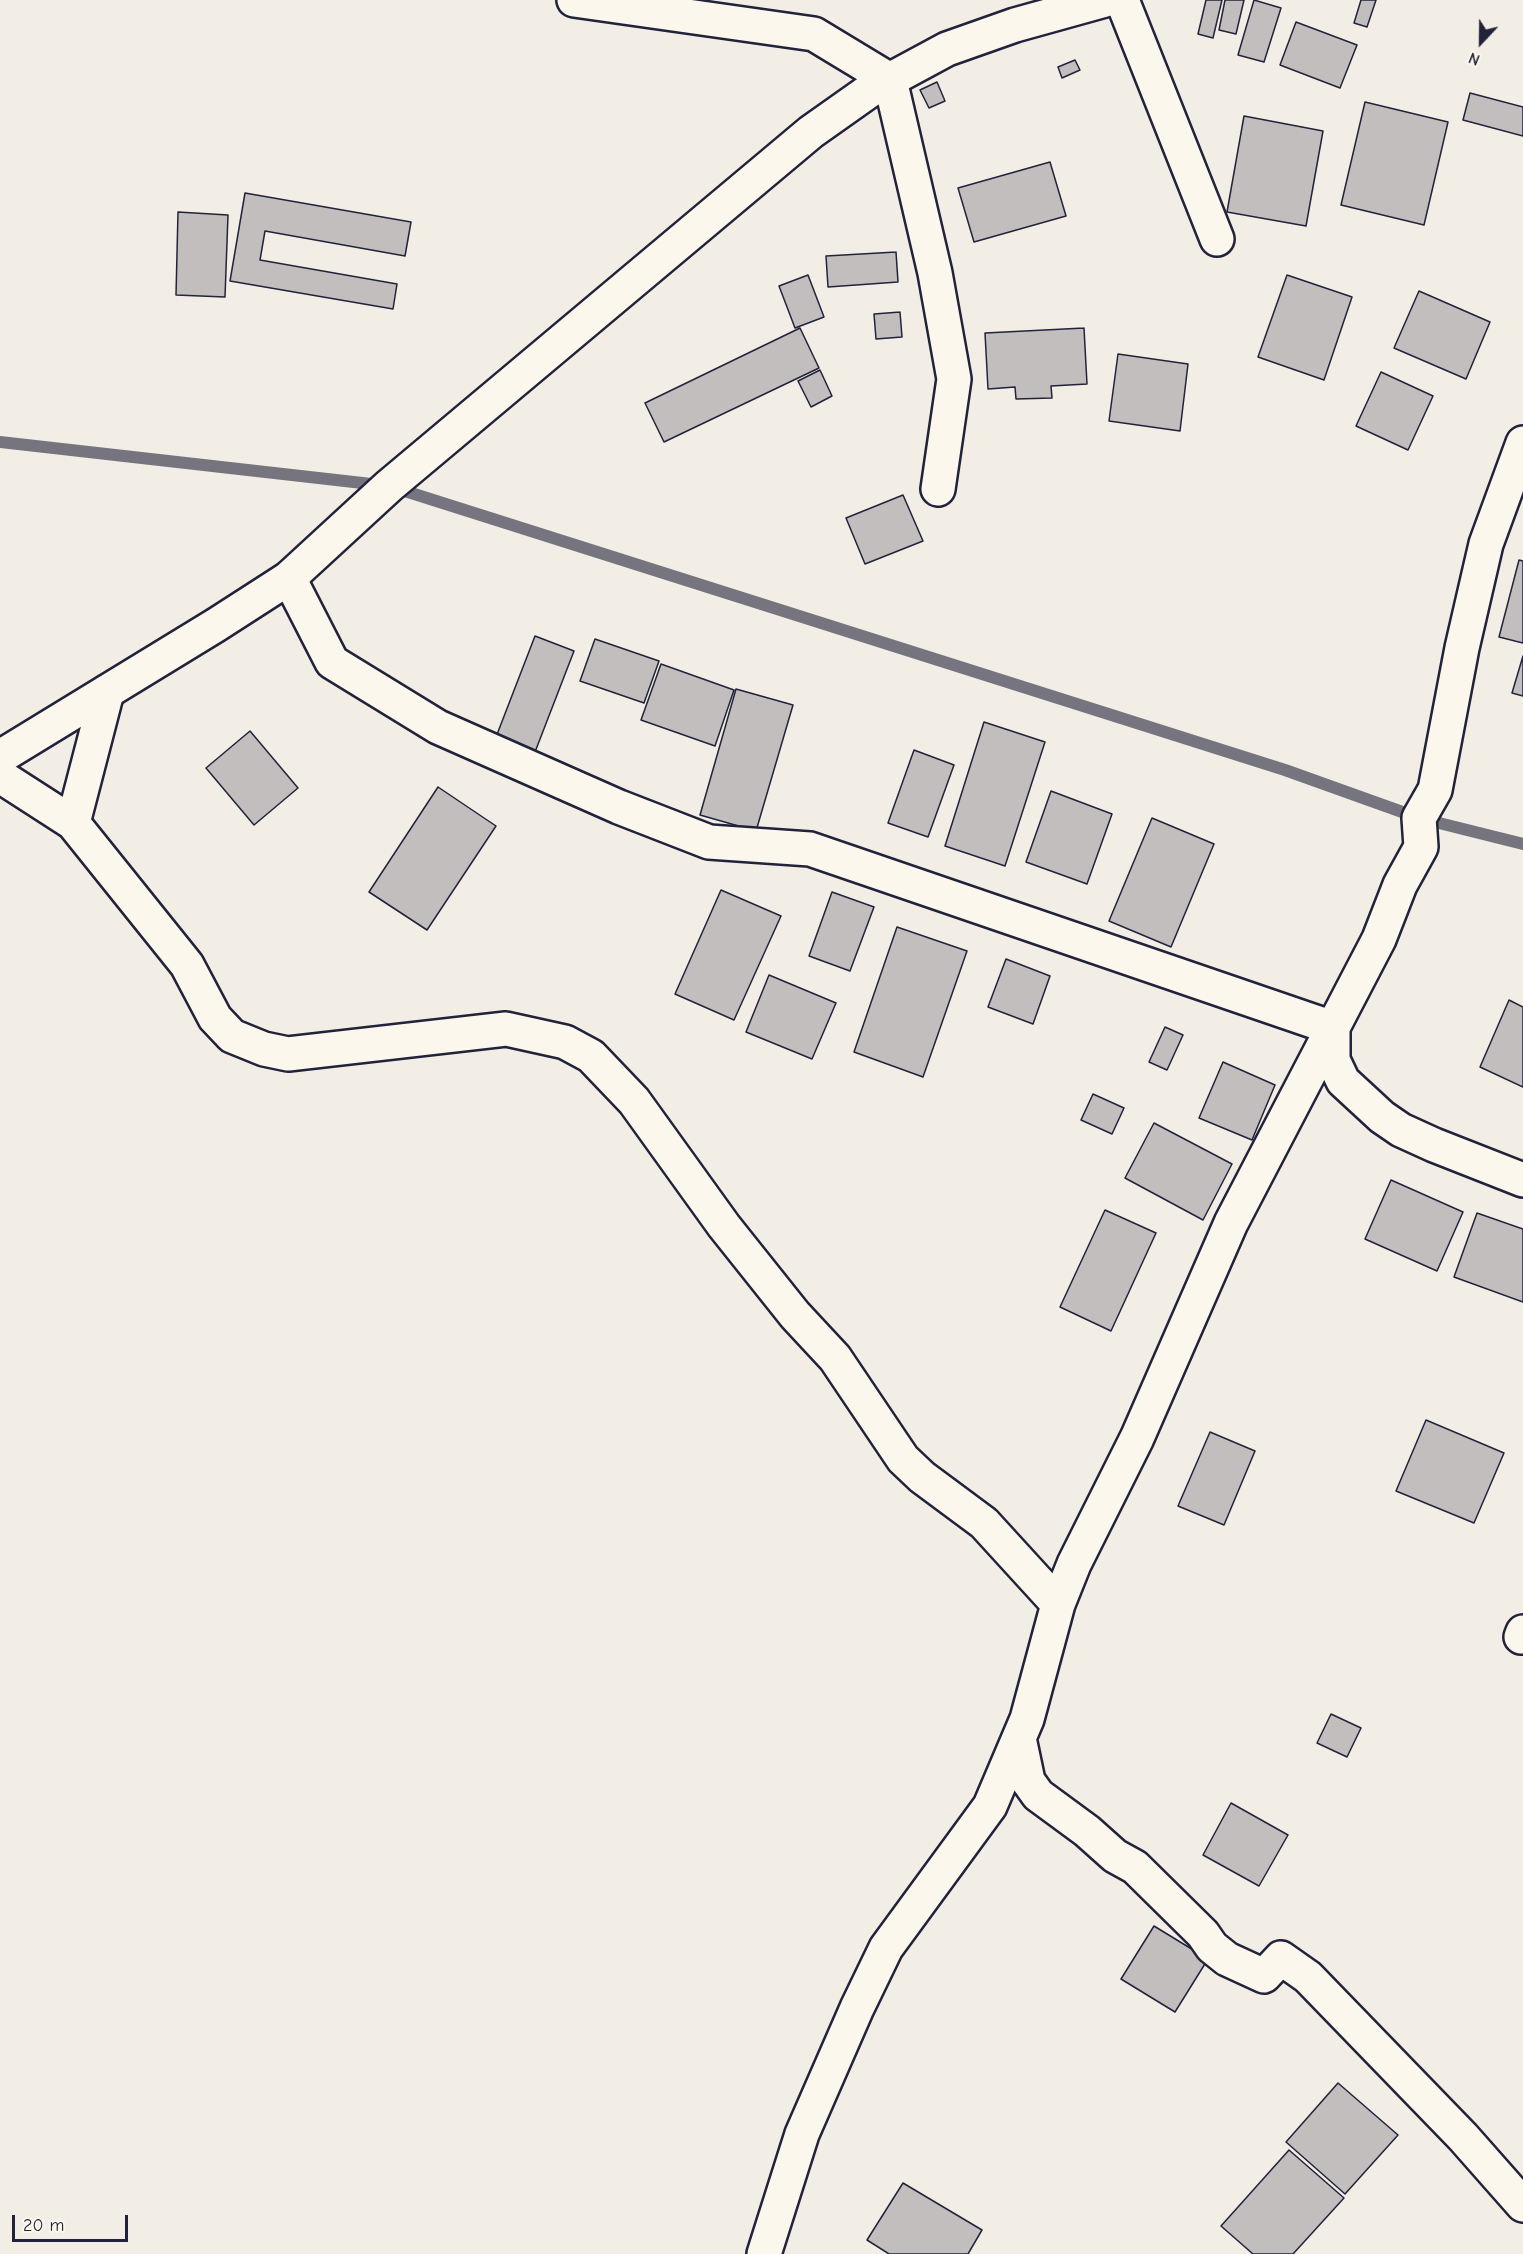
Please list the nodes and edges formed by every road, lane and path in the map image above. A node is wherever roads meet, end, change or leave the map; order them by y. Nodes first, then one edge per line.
1 (574, 0) edge
2 (1106, 0) edge
3 (1122, 0) edge
4 (890, 80) junction
5 (1217, 239) dead end
6 (1523, 443) edge
7 (938, 489) dead end
8 (289, 578) junction
9 (107, 692) junction
10 (0, 757) edge
11 (0, 776) edge
12 (74, 823) junction
13 (1333, 1028) junction
14 (1523, 1180) edge
15 (1058, 1604) junction
16 (1019, 1738) junction
17 (1523, 2205) edge
18 (764, 2254) edge

1 - 4 street
2 - 4 street
3 - 5 street
4 - 7 street
4 - 8 street
6 - 13 street
8 - 9 street
8 - 13 street
9 - 10 street
9 - 12 street
11 - 12 street
12 - 15 street
13 - 14 street
13 - 15 street
15 - 16 street
16 - 17 street
16 - 18 street

